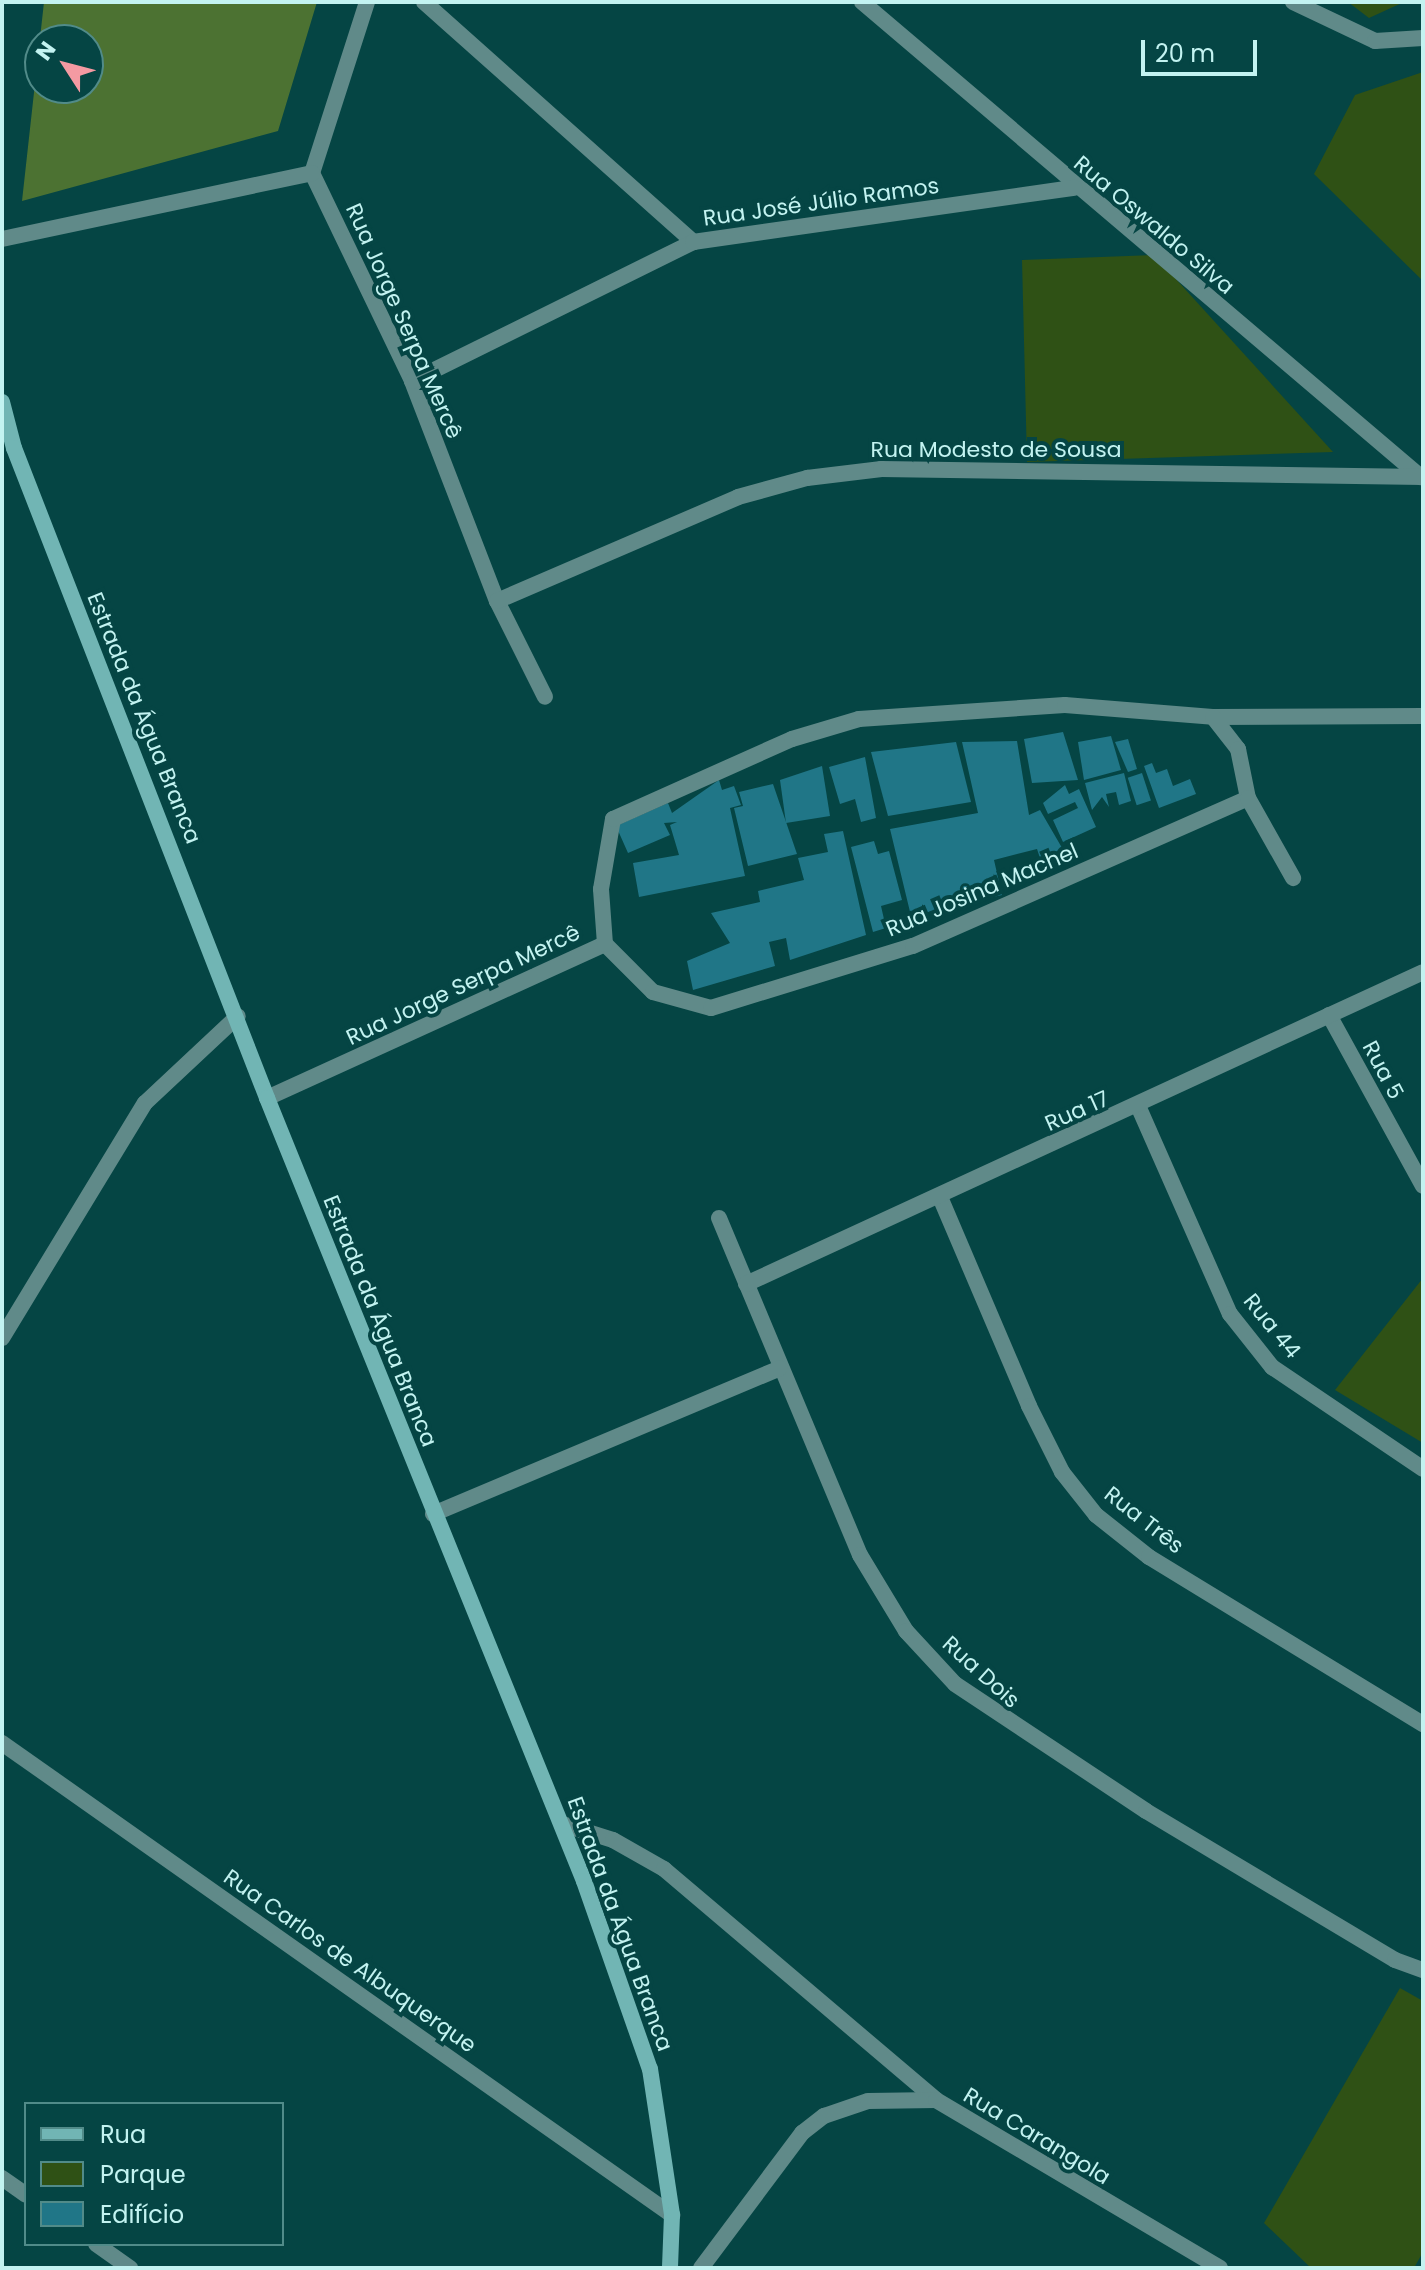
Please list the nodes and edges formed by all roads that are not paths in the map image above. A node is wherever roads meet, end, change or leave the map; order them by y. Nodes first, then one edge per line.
1 (367, 2) edge
2 (424, 2) edge
3 (862, 2) edge
4 (1293, 2) edge
5 (1423, 38) edge
6 (312, 173) junction
7 (1074, 188) junction
8 (2, 239) edge
9 (693, 242) junction
10 (412, 381) junction
11 (2, 402) edge
12 (8, 449) edge
13 (1422, 477) edge
14 (497, 601) junction
15 (545, 697) dead end
16 (1423, 716) edge
17 (1213, 717) junction
18 (1248, 798) junction
19 (1293, 878) dead end
20 (605, 944) junction
21 (1423, 972) edge
22 (1329, 1015) junction
23 (238, 1016) junction
24 (267, 1098) junction
25 (1139, 1108) junction
26 (1423, 1186) edge
27 (940, 1197) junction
28 (719, 1218) dead end
29 (746, 1284) junction
30 (2, 1338) edge
31 (780, 1368) junction
32 (1423, 1469) edge
33 (433, 1514) junction
34 (1423, 1724) edge
35 (2, 1743) edge
36 (562, 1824) junction
37 (1423, 1970) edge
38 (936, 2100) junction
39 (2, 2178) edge
40 (24, 2194) edge
41 (672, 2215) junction
42 (99, 2246) edge
43 (1216, 2267) edge
44 (130, 2268) edge
45 (670, 2268) edge
46 (701, 2268) edge

1 - 6 street
2 - 9 street
3 - 7 street, Rua Oswaldo Silva
4 - 5 street
6 - 8 street
6 - 10 street, Rua Jorge Serpa Mercê
7 - 9 street, Rua José Júlio Ramos
7 - 13 street, Rua Oswaldo Silva
9 - 10 street, Rua José Júlio Ramos
10 - 14 street, Rua Jorge Serpa Mercê
11 - 12 main road, Estrada da Água Branca
12 - 23 main road, Estrada da Água Branca
13 - 14 street, Rua Modesto de Sousa
14 - 15 street, Rua Jorge Serpa Mercê
16 - 17 street
17 - 18 street
17 - 20 street, Rua Jorge Serpa Mercê
18 - 19 street
18 - 20 street, Rua Josina Machel
20 - 24 street, Rua Jorge Serpa Mercê
21 - 22 street, Rua 17
22 - 25 street, Rua 17
22 - 26 street, Rua 5
23 - 24 main road, Estrada da Água Branca
23 - 30 street
24 - 33 main road, Estrada da Água Branca
25 - 27 street, Rua 17
25 - 32 street, Rua 44
27 - 29 street, Rua 17
27 - 34 street, Rua Três
28 - 29 street, Rua Dois
29 - 31 street, Rua Dois
31 - 33 street
31 - 37 street, Rua Dois
33 - 36 main road, Estrada da Água Branca
35 - 41 street, Rua Carlos de Albuquerque
36 - 38 street
36 - 41 main road, Estrada da Água Branca
38 - 43 street, Rua Carangola
38 - 46 street, Rua Carangola
39 - 40 street
41 - 45 main road, Estrada da Água Branca
42 - 44 street

